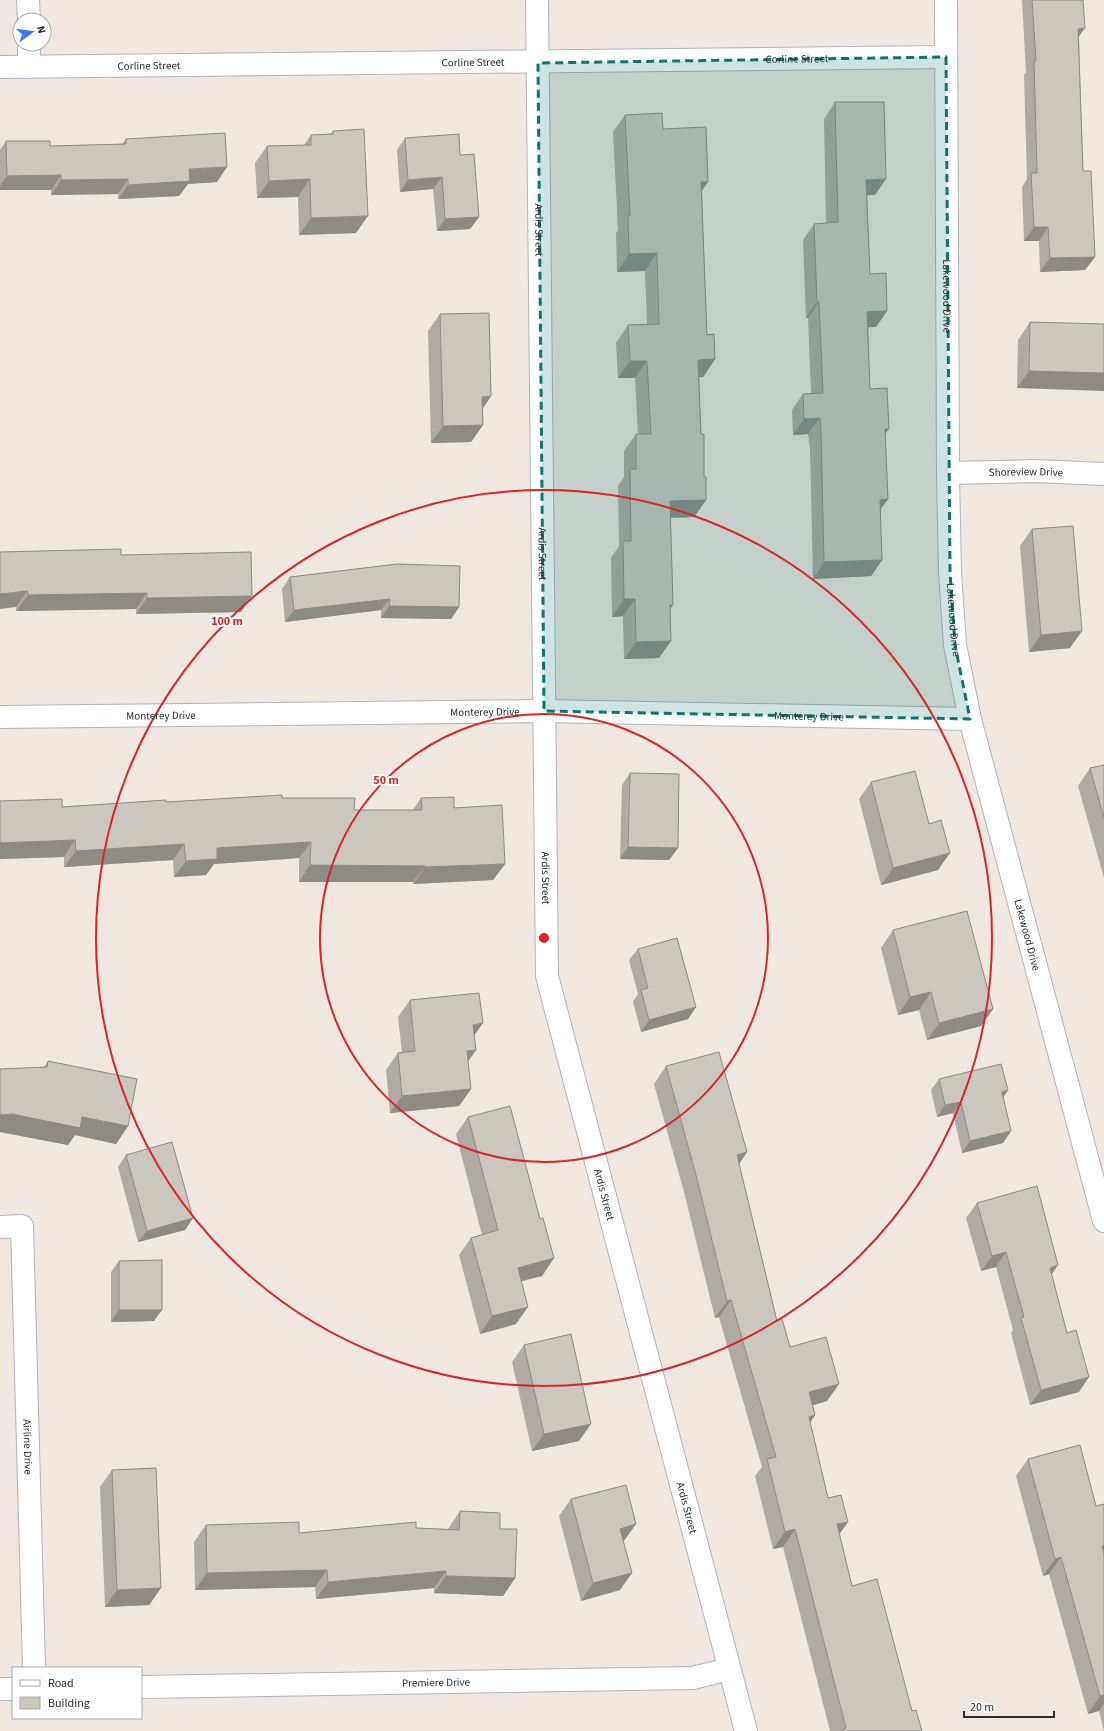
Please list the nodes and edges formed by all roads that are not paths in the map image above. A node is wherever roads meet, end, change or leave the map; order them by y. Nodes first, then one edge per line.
1 (28, 0) edge
2 (537, 0) edge
3 (946, 0) edge
4 (29, 12) edge
5 (29, 52) edge
6 (946, 57) junction
7 (538, 63) junction
8 (0, 67) edge
9 (29, 67) junction
10 (948, 473) junction
11 (1104, 474) edge
12 (544, 711) junction
13 (0, 717) edge
14 (970, 718) junction
15 (1104, 1221) edge
16 (0, 1227) edge
17 (34, 1667) edge
18 (729, 1669) junction
19 (142, 1687) edge
20 (0, 1689) edge
21 (12, 1689) edge
22 (746, 1731) edge

1 - 4 street
2 - 7 street, Ardis Street
3 - 6 street, Lakewood Drive
5 - 9 street
6 - 7 street, Corline Street
6 - 10 street, Lakewood Drive
7 - 9 street, Corline Street
7 - 12 street, Ardis Street
8 - 9 street, Corline Street
10 - 11 street, Shoreview Drive
10 - 14 street, Lakewood Drive
12 - 13 street, Monterey Drive
12 - 14 street, Monterey Drive
12 - 18 street, Ardis Street
14 - 15 street, Lakewood Drive
16 - 17 street, Airline Drive
18 - 19 street, Premiere Drive
18 - 22 street, Ardis Street
20 - 21 street

